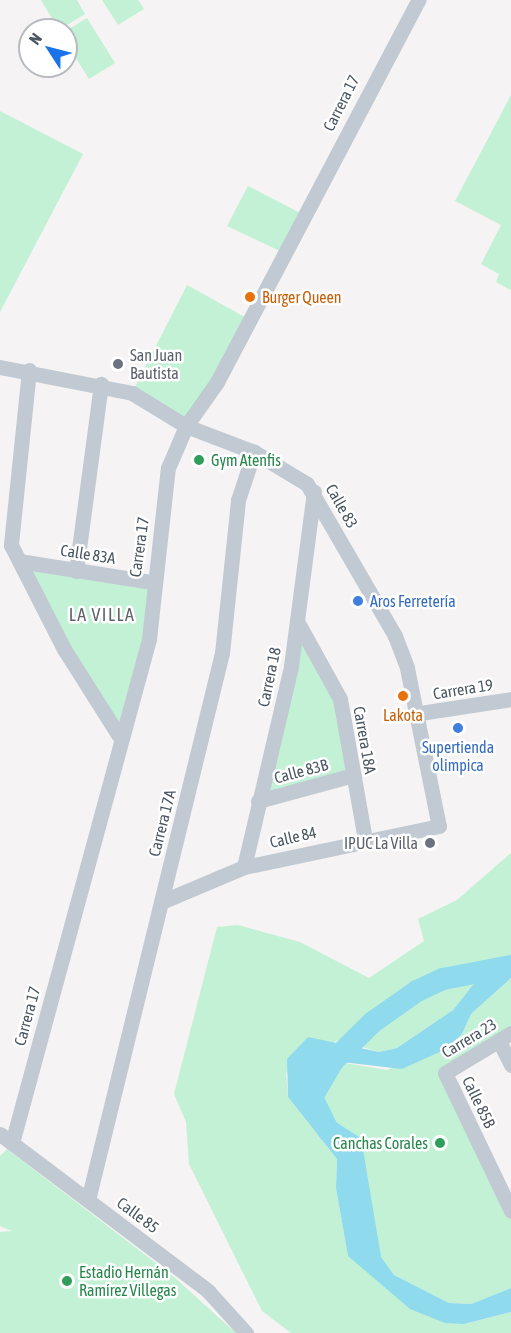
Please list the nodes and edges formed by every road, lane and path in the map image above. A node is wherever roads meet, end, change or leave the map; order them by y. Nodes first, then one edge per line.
1 (418, 0) edge
2 (0, 367) edge
3 (29, 370) junction
4 (101, 384) junction
5 (186, 426) junction
6 (254, 452) junction
7 (314, 492) junction
8 (19, 561) junction
9 (76, 572) junction
10 (152, 582) junction
11 (297, 621) junction
12 (511, 699) edge
13 (420, 713) junction
14 (119, 736) junction
15 (354, 775) junction
16 (258, 801) junction
17 (439, 826) joint
18 (365, 839) junction
19 (244, 867) junction
20 (161, 902) junction
21 (505, 1037) edge
22 (511, 1065) edge
23 (445, 1073) joint
24 (6, 1138) edge
25 (87, 1200) junction
26 (511, 1211) edge
27 (246, 1333) edge

1 - 5 street, Carrera 17
2 - 3 street, Calle 83
3 - 4 street, Calle 83
3 - 8 street
4 - 5 street, Calle 83
4 - 9 street
5 - 6 street, Calle 83
5 - 10 street, Carrera 17
6 - 7 street, Calle 83
6 - 20 street, Carrera 17A
7 - 11 street, Carrera 18
7 - 13 street, Calle 83
8 - 9 street, Calle 83A
8 - 14 street
9 - 10 street, Calle 83A
10 - 14 street, Carrera 17
11 - 15 street, Carrera 18A
11 - 16 street, Carrera 18
12 - 13 street, Carrera 19
13 - 17 street, Calle 83
14 - 24 street, Carrera 17
15 - 16 street, Calle 83B
15 - 18 street, Carrera 18A
16 - 19 street, Carrera 18
17 - 18 street, Calle 84
18 - 19 street, Calle 84
19 - 20 street, Calle 84
20 - 25 street, Carrera 17A
21 - 22 street
21 - 23 street, Carrera 23
23 - 26 street, Calle 85B
24 - 25 street, Calle 85
25 - 27 street, Calle 85

